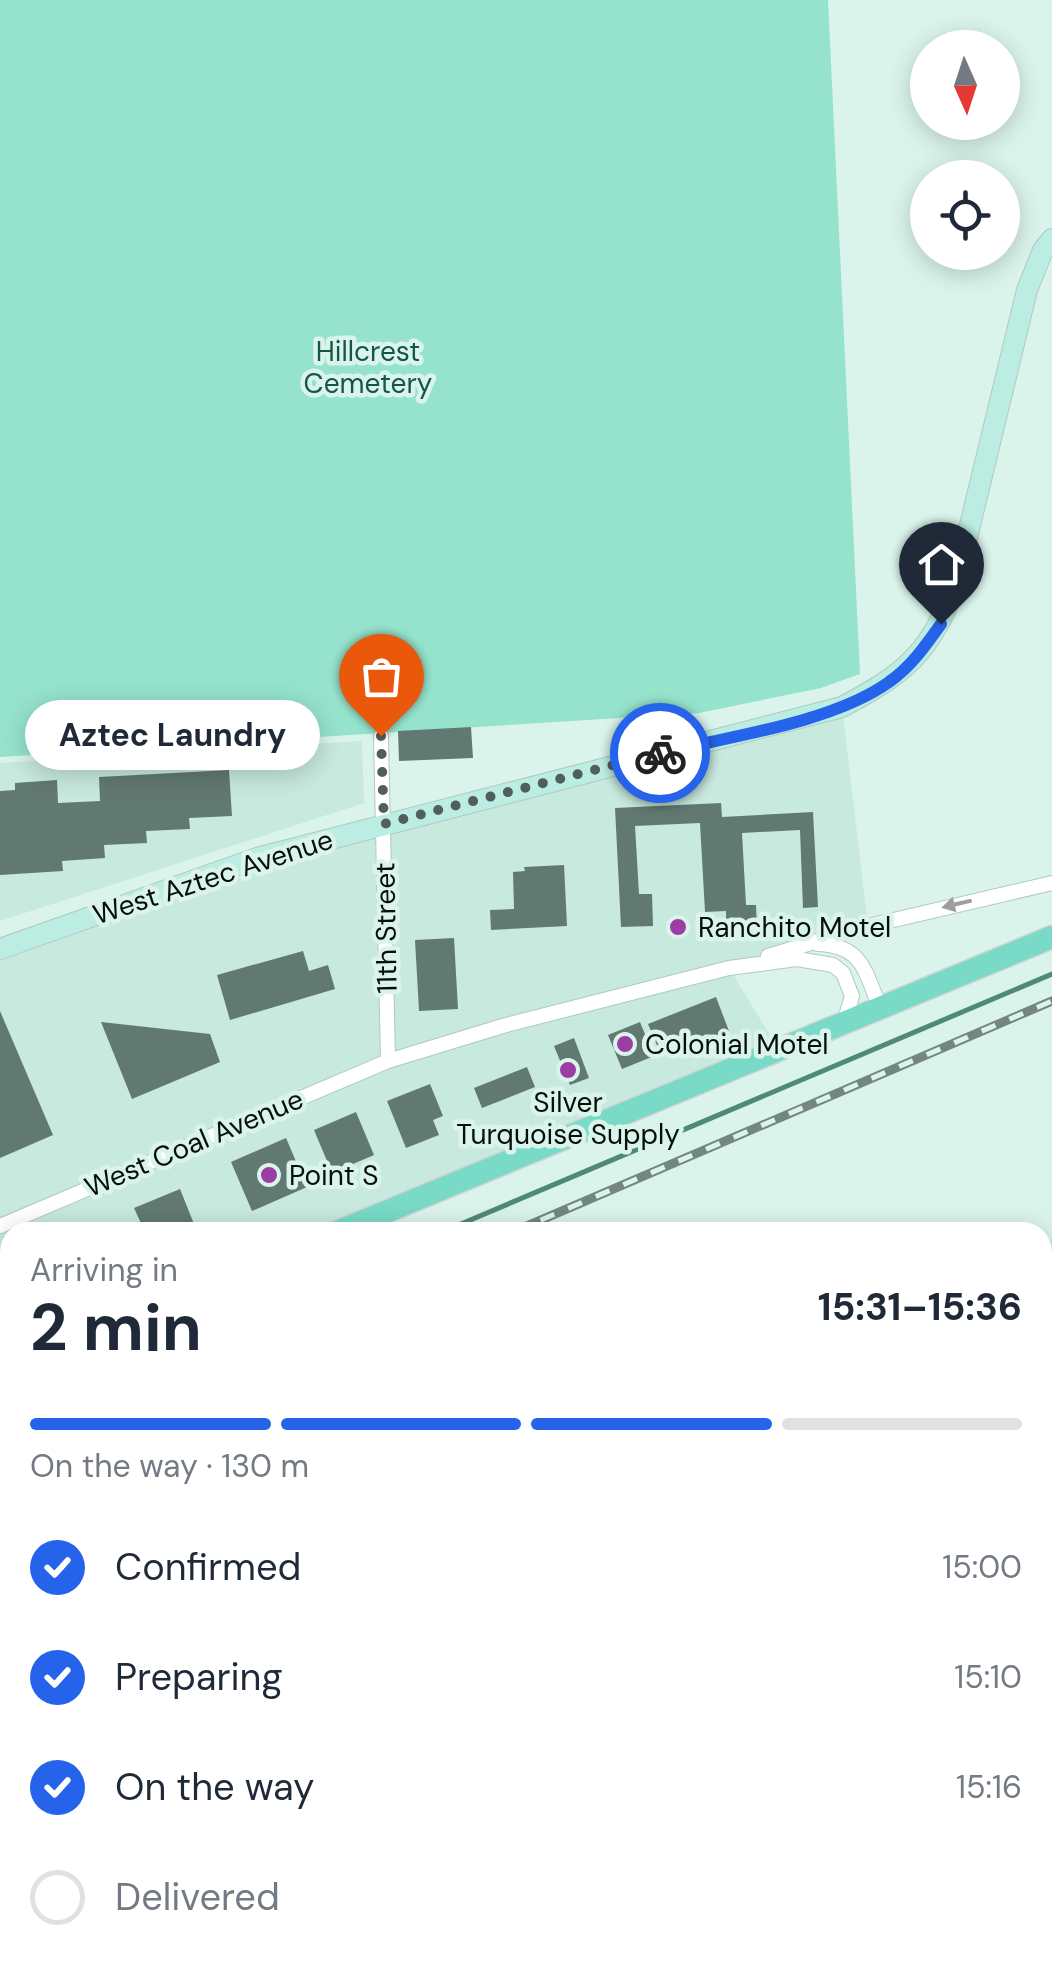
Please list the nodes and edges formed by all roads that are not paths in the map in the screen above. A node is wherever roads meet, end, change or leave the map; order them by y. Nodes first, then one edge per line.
1 (1052, 240) edge
2 (381, 736) dead end
3 (384, 824) junction
4 (1052, 883) edge
5 (1052, 936) edge
6 (807, 944) junction
7 (0, 949) edge
8 (729, 968) junction
9 (880, 1008) junction
10 (832, 1028) junction
11 (388, 1060) junction
12 (9, 1222) edge
13 (360, 1222) edge

1 - 3 main road, West Aztec Avenue
2 - 3 street, 11th Street
3 - 7 main road, West Aztec Avenue
3 - 11 street, 11th Street
4 -> 6 street
5 - 9 main road
6 - 8 street
6 - 9 street
8 - 10 street
8 - 11 street, West Coal Avenue
9 - 10 main road
10 - 13 main road
11 - 12 street, West Coal Avenue

